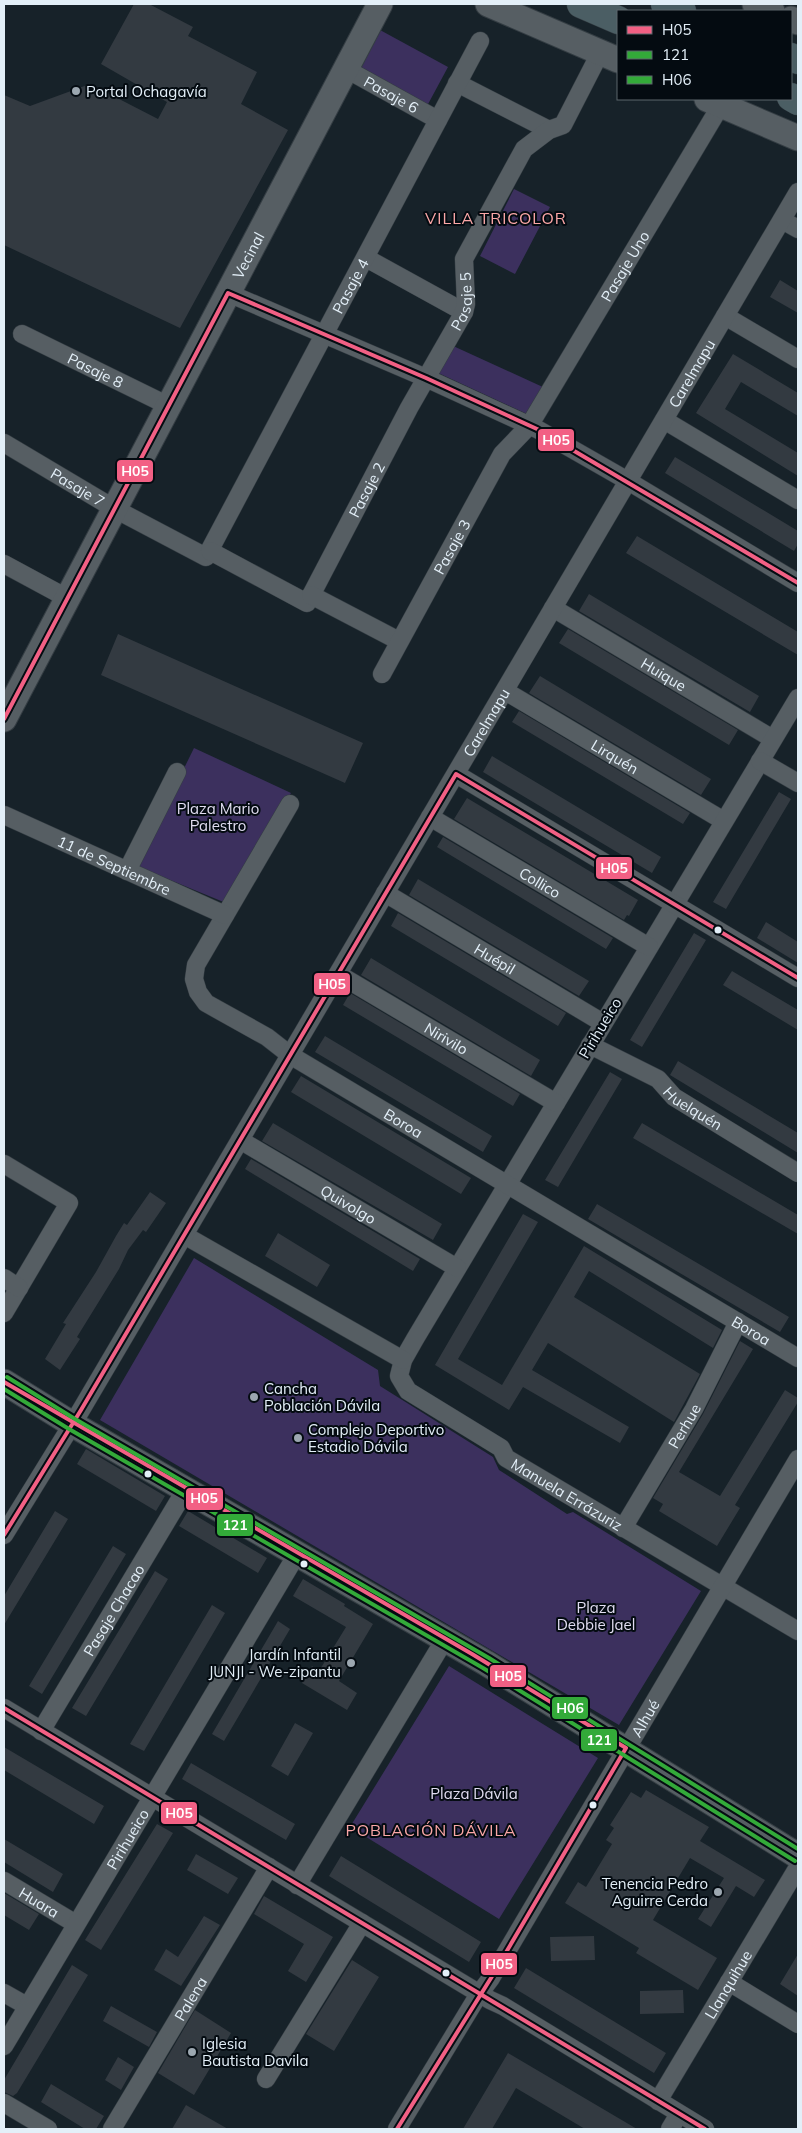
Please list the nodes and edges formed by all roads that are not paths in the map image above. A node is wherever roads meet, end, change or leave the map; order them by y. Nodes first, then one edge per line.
1 (380, 4) edge
2 (488, 4) edge
3 (581, 4) edge
4 (665, 4) edge
5 (755, 4) edge
6 (680, 10) edge
7 (770, 10) edge
8 (617, 20) edge
9 (480, 41) dead end
10 (609, 57) edge
11 (346, 69) junction
12 (457, 83) junction
13 (714, 102) edge
14 (438, 120) junction
15 (549, 130) junction
16 (798, 138) edge
17 (798, 192) edge
18 (782, 220) junction
19 (798, 229) edge
20 (366, 258) junction
21 (228, 293) junction
22 (464, 312) junction
23 (725, 316) junction
24 (22, 334) dead end
25 (324, 336) junction
26 (798, 359) edge
27 (426, 378) junction
28 (169, 406) junction
29 (664, 420) junction
30 (529, 426) junction
31 (4, 443) edge
32 (628, 481) junction
33 (798, 500) edge
34 (114, 509) junction
35 (208, 554) junction
36 (4, 564) edge
37 (798, 583) edge
38 (68, 598) junction
39 (309, 599) junction
40 (553, 608) junction
41 (399, 641) junction
42 (382, 674) dead end
43 (505, 691) junction
44 (798, 698) edge
45 (7, 706) edge
46 (773, 739) junction
47 (760, 761) junction
48 (177, 772) dead end
49 (456, 774) junction
50 (798, 783) edge
51 (290, 804) dead end
52 (4, 815) edge
53 (430, 817) junction
54 (724, 821) junction
55 (127, 871) junction
56 (385, 893) junction
57 (674, 904) junction
58 (225, 915) junction
59 (649, 947) junction
60 (338, 974) junction
61 (798, 978) edge
62 (603, 1023) junction
63 (590, 1045) junction
64 (290, 1055) junction
65 (556, 1103) junction
66 (240, 1140) junction
67 (4, 1164) edge
68 (798, 1173) edge
69 (507, 1185) junction
70 (184, 1235) junction
71 (457, 1268) junction
72 (4, 1278) edge
73 (19, 1288) junction
74 (4, 1313) edge
75 (738, 1322) junction
76 (798, 1358) edge
77 (403, 1360) junction
78 (4, 1382) edge
79 (72, 1424) junction
80 (798, 1459) edge
81 (186, 1489) junction
82 (623, 1528) junction
83 (4, 1535) edge
84 (297, 1554) junction
85 (722, 1587) junction
86 (798, 1631) edge
87 (445, 1639) junction
88 (4, 1708) edge
89 (41, 1731) junction
90 (626, 1748) junction
91 (152, 1797) junction
92 (798, 1856) edge
93 (269, 1867) junction
94 (798, 1867) edge
95 (4, 1881) edge
96 (297, 1885) junction
97 (76, 1924) junction
98 (362, 1924) junction
99 (731, 1978) junction
100 (4, 1992) edge
101 (479, 1994) junction
102 (27, 2006) junction
103 (798, 2012) edge
104 (798, 2024) edge
105 (4, 2046) edge
106 (266, 2079) dead end
107 (658, 2101) junction
108 (4, 2103) edge
109 (679, 2114) junction
110 (48, 2129) edge
111 (112, 2129) edge
112 (397, 2129) edge
113 (670, 2129) edge
114 (705, 2129) edge

1 - 11 street, Vecinal
2 - 10 street
3 - 8 highway
4 - 6 highway
5 - 7 street
9 - 12 street, Pasaje 4
10 - 15 street, Pasaje 5
11 - 14 street, Pasaje 6
11 - 21 street, Vecinal
12 - 14 street, Pasaje 4
12 - 15 street
13 - 16 street
13 - 30 street, Pasaje Uno
14 - 20 street, Pasaje 4
15 - 22 street, Pasaje 5
17 - 18 street, Carelmapu
18 - 19 street
18 - 23 street, Carelmapu
20 - 22 street
20 - 25 street, Pasaje 4
21 - 25 street
21 - 28 street, Vecinal
22 - 27 street, Pasaje 5
23 - 26 street
23 - 29 street, Carelmapu
24 - 28 street, Pasaje 8
25 - 27 street
25 - 35 street, Pasaje 4
27 - 30 street
27 - 39 street, Pasaje 2
28 - 34 street, Vecinal
29 - 32 street, Carelmapu
29 - 33 street
30 - 32 street
30 - 41 street, Pasaje 3
31 - 34 street, Pasaje 7
32 - 37 street
32 - 40 street, Carelmapu
34 - 35 street, Pasaje 7
34 - 38 street, Vecinal
35 - 39 street, Pasaje 7
36 - 38 street
38 - 45 street, Vecinal
39 - 41 street, Pasaje 7
40 - 43 street, Carelmapu
40 - 46 street, Huique
41 - 42 street, Pasaje 3
43 - 49 street, Carelmapu
43 - 54 street, Lirquén
44 - 46 street, Pirihueico
46 - 47 street, Pirihueico
47 - 50 street
47 - 54 street, Pirihueico
48 - 55 street
49 - 53 street, Carelmapu
49 - 57 street
51 - 58 street, Boroa
52 - 55 street, 11 de Septiembre
53 - 56 street, Carelmapu
53 - 59 street, Collico
54 - 57 street, Pirihueico
55 - 58 street, 11 de Septiembre
56 - 60 street, Carelmapu
56 - 62 street, Huépil
57 - 59 street, Pirihueico
57 - 61 street
58 - 64 street, Boroa
59 - 62 street, Pirihueico
60 - 64 street, Carelmapu
60 - 65 street, Nirivilo
62 - 63 street, Pirihueico
63 - 65 street, Pirihueico
63 - 68 street, Huelquén
64 - 66 street, Carelmapu
64 - 69 street, Boroa
65 - 69 street, Pirihueico
66 - 70 street, Carelmapu
66 - 71 street, Quivolgo
67 - 73 street
69 - 71 street, Pirihueico
69 - 75 street, Boroa
70 - 77 street
70 - 79 street, Carelmapu
71 - 77 street, Pirihueico
72 - 73 street
73 - 74 street
75 - 76 street, Boroa
75 - 82 street, Perhue
77 - 82 street, Manuela Errázuriz
78 - 79 street
79 - 81 street
79 - 83 street, Carelmapu
80 - 85 street, Alhué
81 - 84 street
81 - 89 street, Pasaje Chacao
82 - 85 street, Manuela Errázuriz
84 - 87 street
84 - 91 street, Pirihueico
85 - 86 street, Manuela Errázuriz
85 - 90 street, Alhué
87 - 90 street
87 - 96 street
88 - 89 street
89 - 91 street
90 - 92 street
90 - 101 street, Alhué
91 - 93 street
91 - 97 street, Pirihueico
93 - 96 street
93 - 111 street, Palena
94 - 99 street, Llanquihue
95 - 97 street, Huara
96 - 98 street
97 - 102 street, Pirihueico
98 - 101 street
98 - 106 street
99 - 103 street
99 - 104 street
99 - 107 street, Llanquihue
100 - 102 street
101 - 107 street
101 - 112 street, Alhué
102 - 105 street, Pirihueico
107 - 109 street
108 - 110 street
109 - 113 street
109 - 114 street

